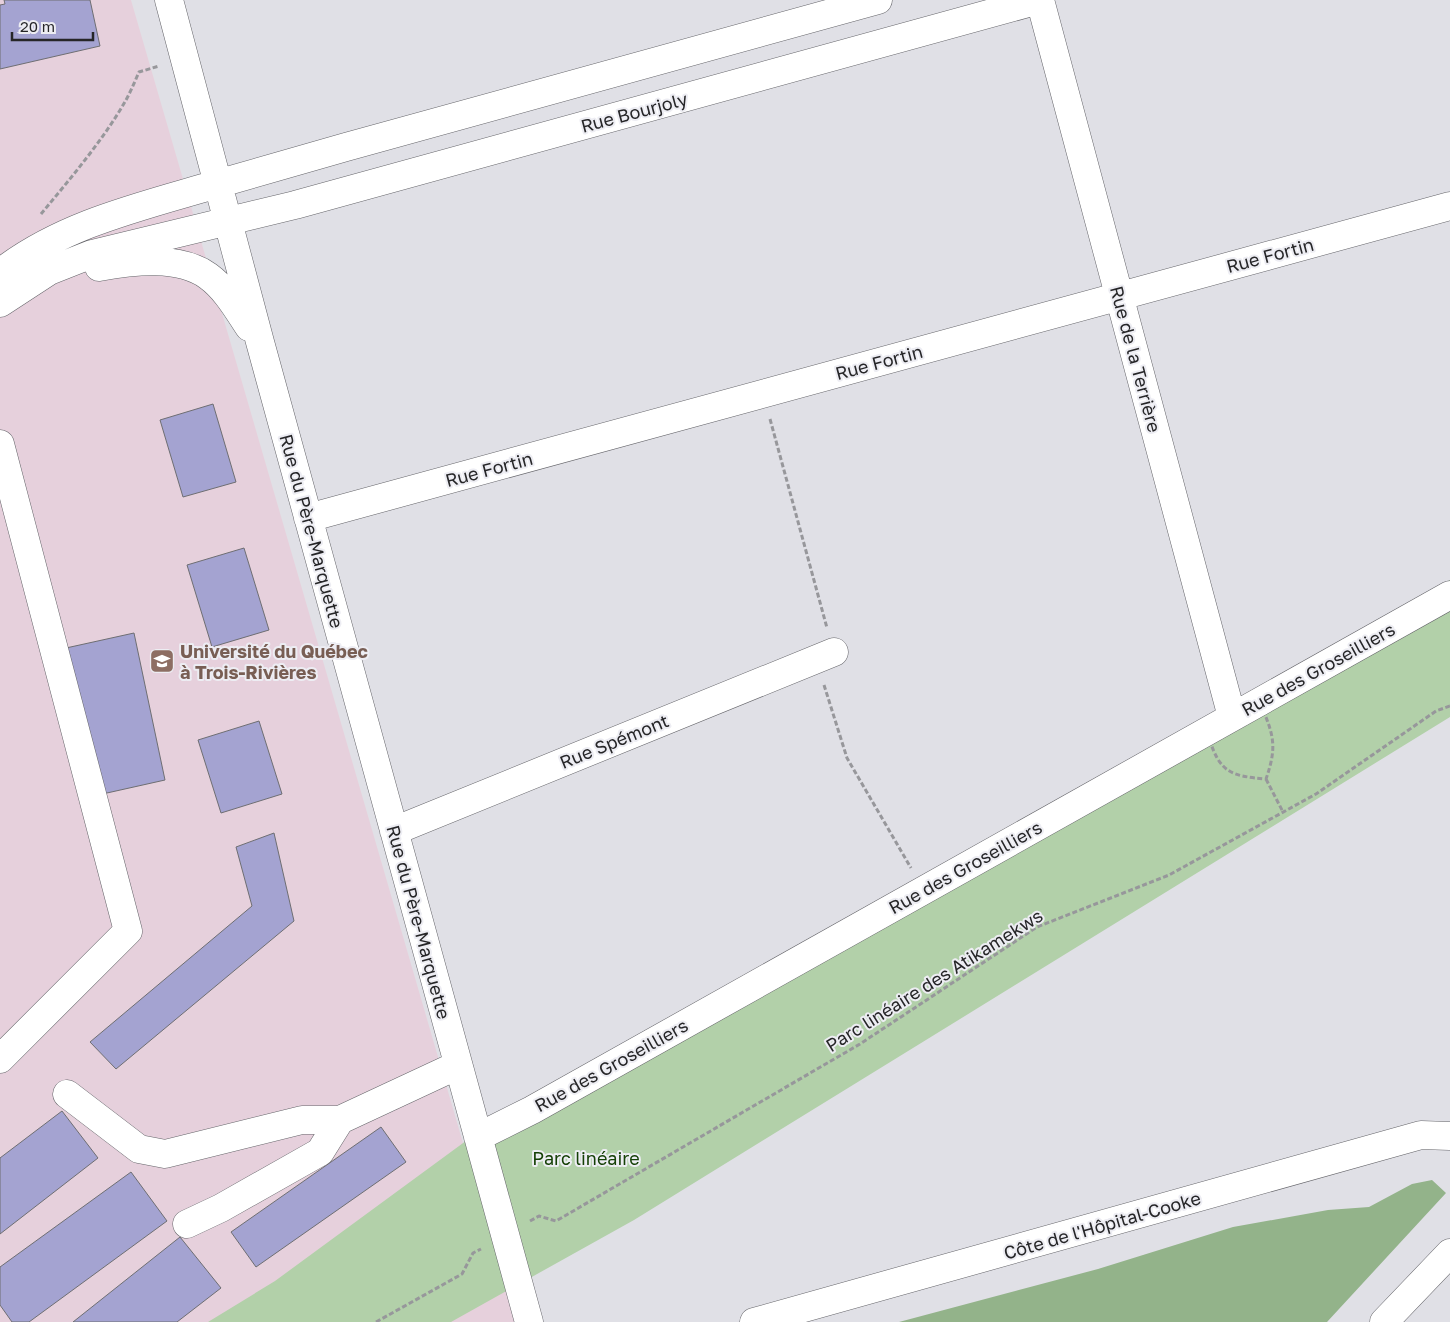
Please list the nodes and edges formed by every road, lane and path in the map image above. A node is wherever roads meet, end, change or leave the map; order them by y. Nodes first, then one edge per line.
1 (169, 0) edge
2 (878, 0) edge
3 (1040, 0) edge
4 (184, 59) junction
5 (218, 184) junction
6 (1450, 206) edge
7 (228, 221) junction
8 (30, 251) junction
9 (49, 271) junction
10 (0, 273) edge
11 (1119, 296) junction
12 (0, 303) edge
13 (260, 342) junction
14 (764, 394) junction
15 (0, 444) edge
16 (308, 518) junction
17 (1450, 595) edge
18 (818, 597) dead end
19 (834, 652) dead end
20 (831, 704) dead end
21 (1450, 706) edge
22 (1232, 717) junction
23 (1266, 779) junction
24 (1283, 812) junction
25 (394, 831) junction
26 (924, 890) junction
27 (0, 1059) edge
28 (458, 1065) junction
29 (66, 1094) dead end
30 (340, 1120) junction
31 (1450, 1136) edge
32 (478, 1137) junction
33 (539, 1216) dead end
34 (187, 1224) dead end
35 (473, 1253) dead end
36 (1450, 1253) edge
37 (376, 1322) edge
38 (529, 1322) edge
39 (754, 1322) edge
40 (1384, 1322) edge

1 - 4 street, Rue du Père-Marquette
2 - 5 street
3 - 7 street, Rue Bourjoly
3 - 11 street, Rue de la Terrière
4 - 5 street, Rue du Père-Marquette
4 - 8 path
5 - 7 street, Rue du Père-Marquette
5 - 8 street
6 - 11 street, Rue Fortin
7 - 9 street, Rue Bourjoly
7 - 13 street, Rue du Père-Marquette
8 - 10 street
9 - 12 street, Rue Bourjoly
9 - 13 street
11 - 14 street, Rue Fortin
11 - 22 street, Rue de la Terrière
13 - 16 street, Rue du Père-Marquette
14 - 16 street, Rue Fortin
14 - 18 path
15 - 27 street
16 - 25 street, Rue du Père-Marquette
17 - 22 street, Rue des Groseilliers
19 - 25 street, Rue Spémont
20 - 26 path
21 - 24 path, Parc linéaire des Atikamekws
22 - 23 path
22 - 23 path
22 - 26 street, Rue des Groseilliers
23 - 24 path
24 - 33 path, Parc linéaire des Atikamekws
25 - 28 street, Rue du Père-Marquette
26 - 32 street, Rue des Groseilliers
28 - 30 street
28 - 32 street, Rue du Père-Marquette
29 - 30 street
30 - 34 street
31 - 39 street, Côte de l'Hôpital-Cooke
32 - 38 street, Rue du Père-Marquette
35 - 37 path
36 - 40 street

